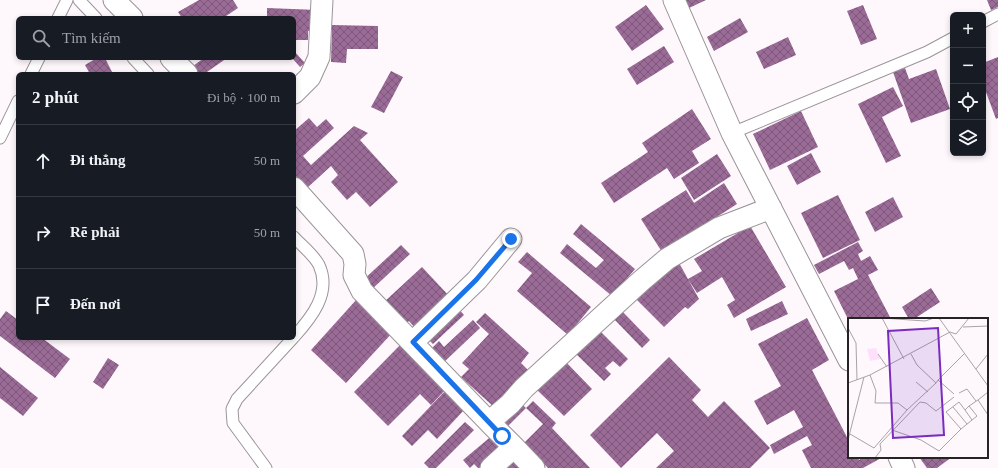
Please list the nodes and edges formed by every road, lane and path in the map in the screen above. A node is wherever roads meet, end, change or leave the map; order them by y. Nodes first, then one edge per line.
1 (67, 0) edge
2 (79, 0) edge
3 (114, 0) edge
4 (322, 0) edge
5 (674, 0) edge
6 (998, 14) edge
7 (59, 16) edge
8 (94, 16) edge
9 (130, 16) edge
10 (986, 20) edge
11 (950, 40) edge
12 (38, 60) edge
13 (135, 60) edge
14 (173, 60) edge
15 (32, 72) edge
16 (146, 72) edge
17 (185, 72) edge
18 (296, 91) edge
19 (16, 105) edge
20 (732, 133) junction
21 (0, 138) edge
22 (296, 190) edge
23 (771, 208) junction
24 (296, 239) edge
25 (511, 239) dead end
26 (296, 334) edge
27 (290, 340) edge
28 (413, 342) junction
29 (848, 358) edge
30 (488, 422) junction
31 (514, 448) junction
32 (899, 458) edge
33 (266, 468) edge
34 (491, 468) edge
35 (534, 468) edge
36 (904, 468) edge

1 - 7 lane
2 - 8 lane
3 - 9 street
4 - 18 street
5 - 20 street
6 - 10 lane
11 - 20 lane
12 - 15 lane
13 - 16 lane
14 - 17 street
19 - 21 lane
20 - 23 street
22 - 28 street
23 - 29 street
23 - 30 street
24 - 26 lane
25 - 28 street
27 - 33 lane
28 - 30 street
30 - 31 street
31 - 34 street
31 - 35 street
32 - 36 street

